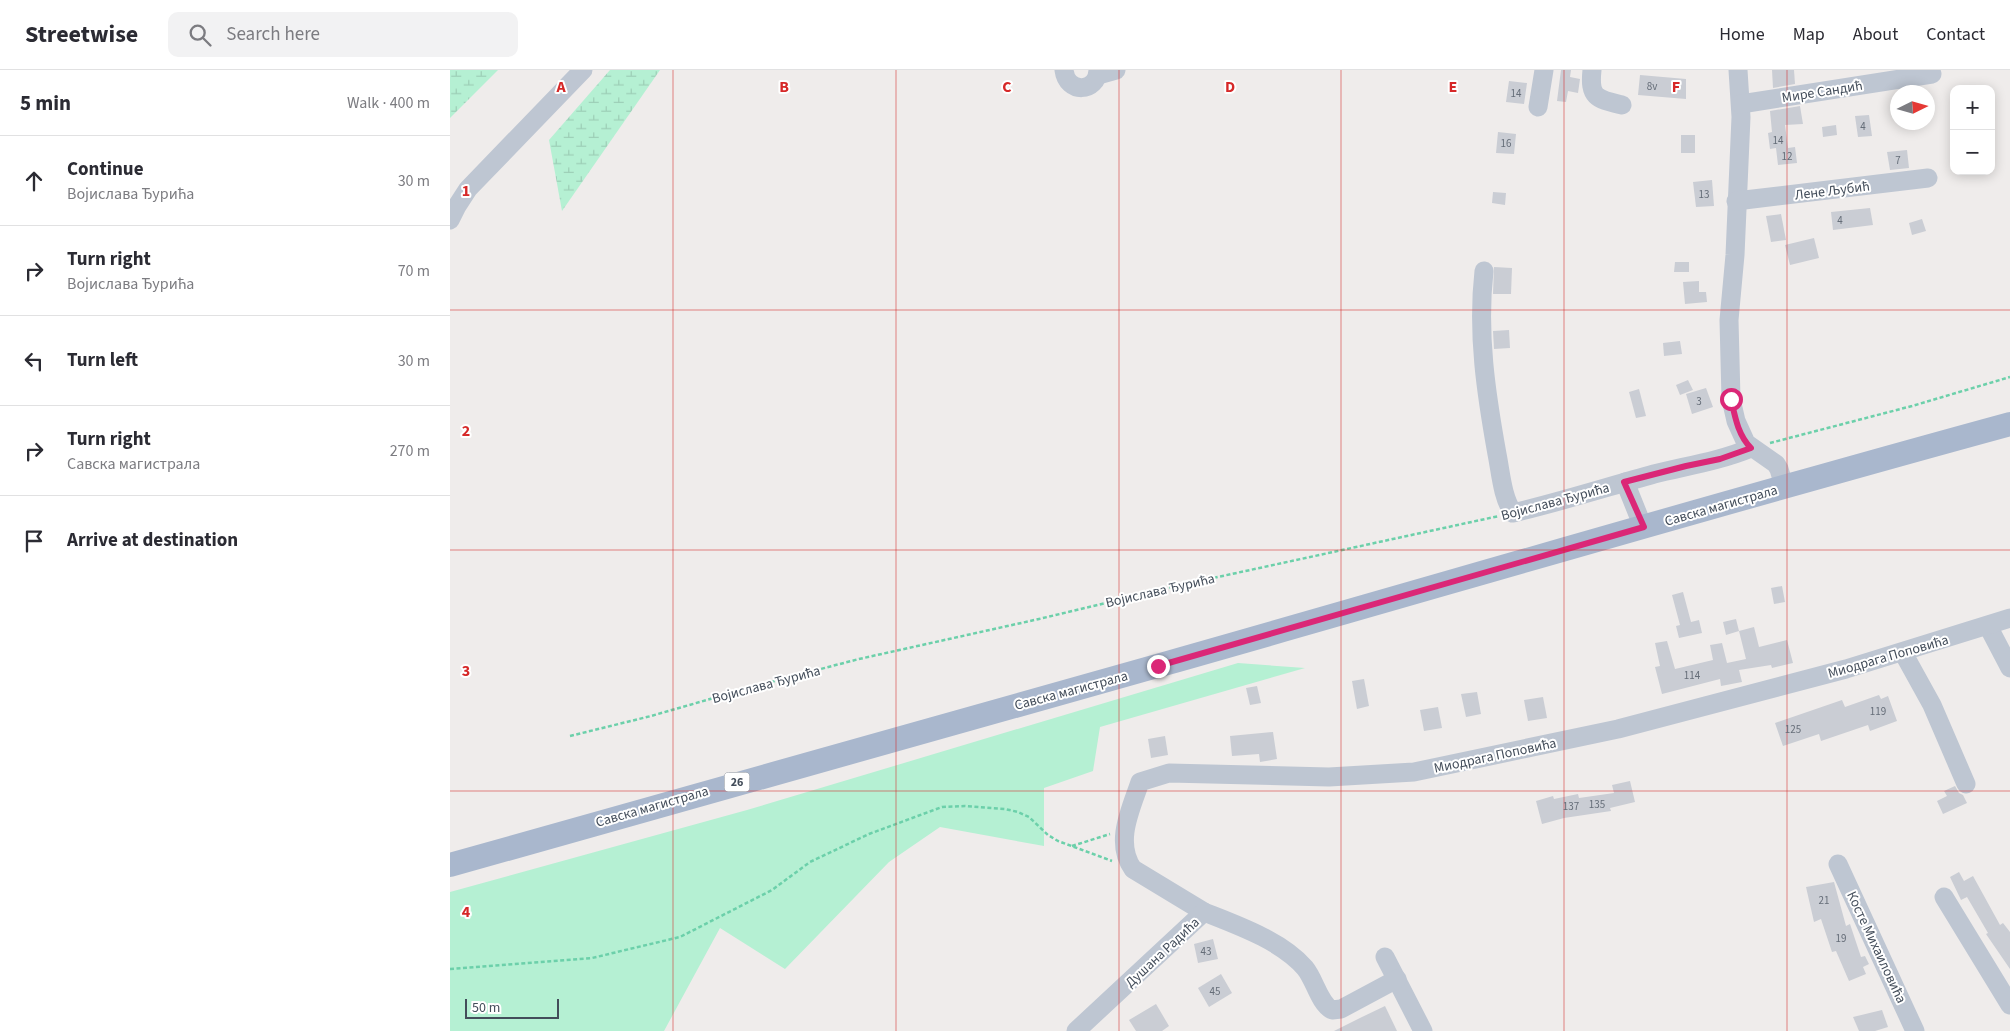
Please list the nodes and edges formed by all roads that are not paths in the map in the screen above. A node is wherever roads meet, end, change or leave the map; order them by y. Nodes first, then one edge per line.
1 (583, 70) edge
2 (1064, 70) edge
3 (1116, 70) edge
4 (1544, 70) edge
5 (1592, 70) edge
6 (1738, 70) edge
7 (1098, 73) edge
8 (1932, 74) dead end
9 (1741, 104) junction
10 (1622, 105) dead end
11 (1538, 107) dead end
12 (1928, 178) dead end
13 (1736, 201) junction
14 (450, 220) edge
15 (1484, 271) dead end
16 (2010, 424) edge
17 (1751, 448) junction
18 (1624, 482) junction
19 (1784, 486) junction
20 (1644, 527) junction
21 (2010, 618) edge
22 (1988, 626) junction
23 (1904, 652) junction
24 (2010, 668) edge
25 (1966, 784) dead end
26 (1838, 864) dead end
27 (450, 865) edge
28 (1944, 897) dead end
29 (1204, 912) junction
30 (1385, 957) dead end
31 (1397, 979) junction
32 (2010, 1005) edge
33 (1076, 1031) edge
34 (1423, 1031) edge
35 (1915, 1031) edge

1 - 14 street
2 - 7 street
3 - 7 street
4 - 11 street
5 - 10 street
6 - 9 street
8 - 9 street, Мире Сандић
9 - 13 street
12 - 13 street, Лене Љубић
13 - 17 street
15 - 18 street, Војислава Ђурића
16 - 19 main road, Савска магистрала / 26
17 - 18 street, Војислава Ђурића
17 - 19 street
18 - 20 street
19 - 20 main road, Савска магистрала / 26
20 - 27 main road, Савска магистрала / 26
21 - 22 street, Миодрага Поповића
22 - 23 street, Миодрага Поповића
22 - 24 street
23 - 25 street
23 - 29 street, Миодрага Поповића
26 - 35 street, Косте Михаиловића
28 - 32 street
29 - 31 street, Душана Радића
29 - 33 street, Душана Радића
30 - 31 street
31 - 34 street

